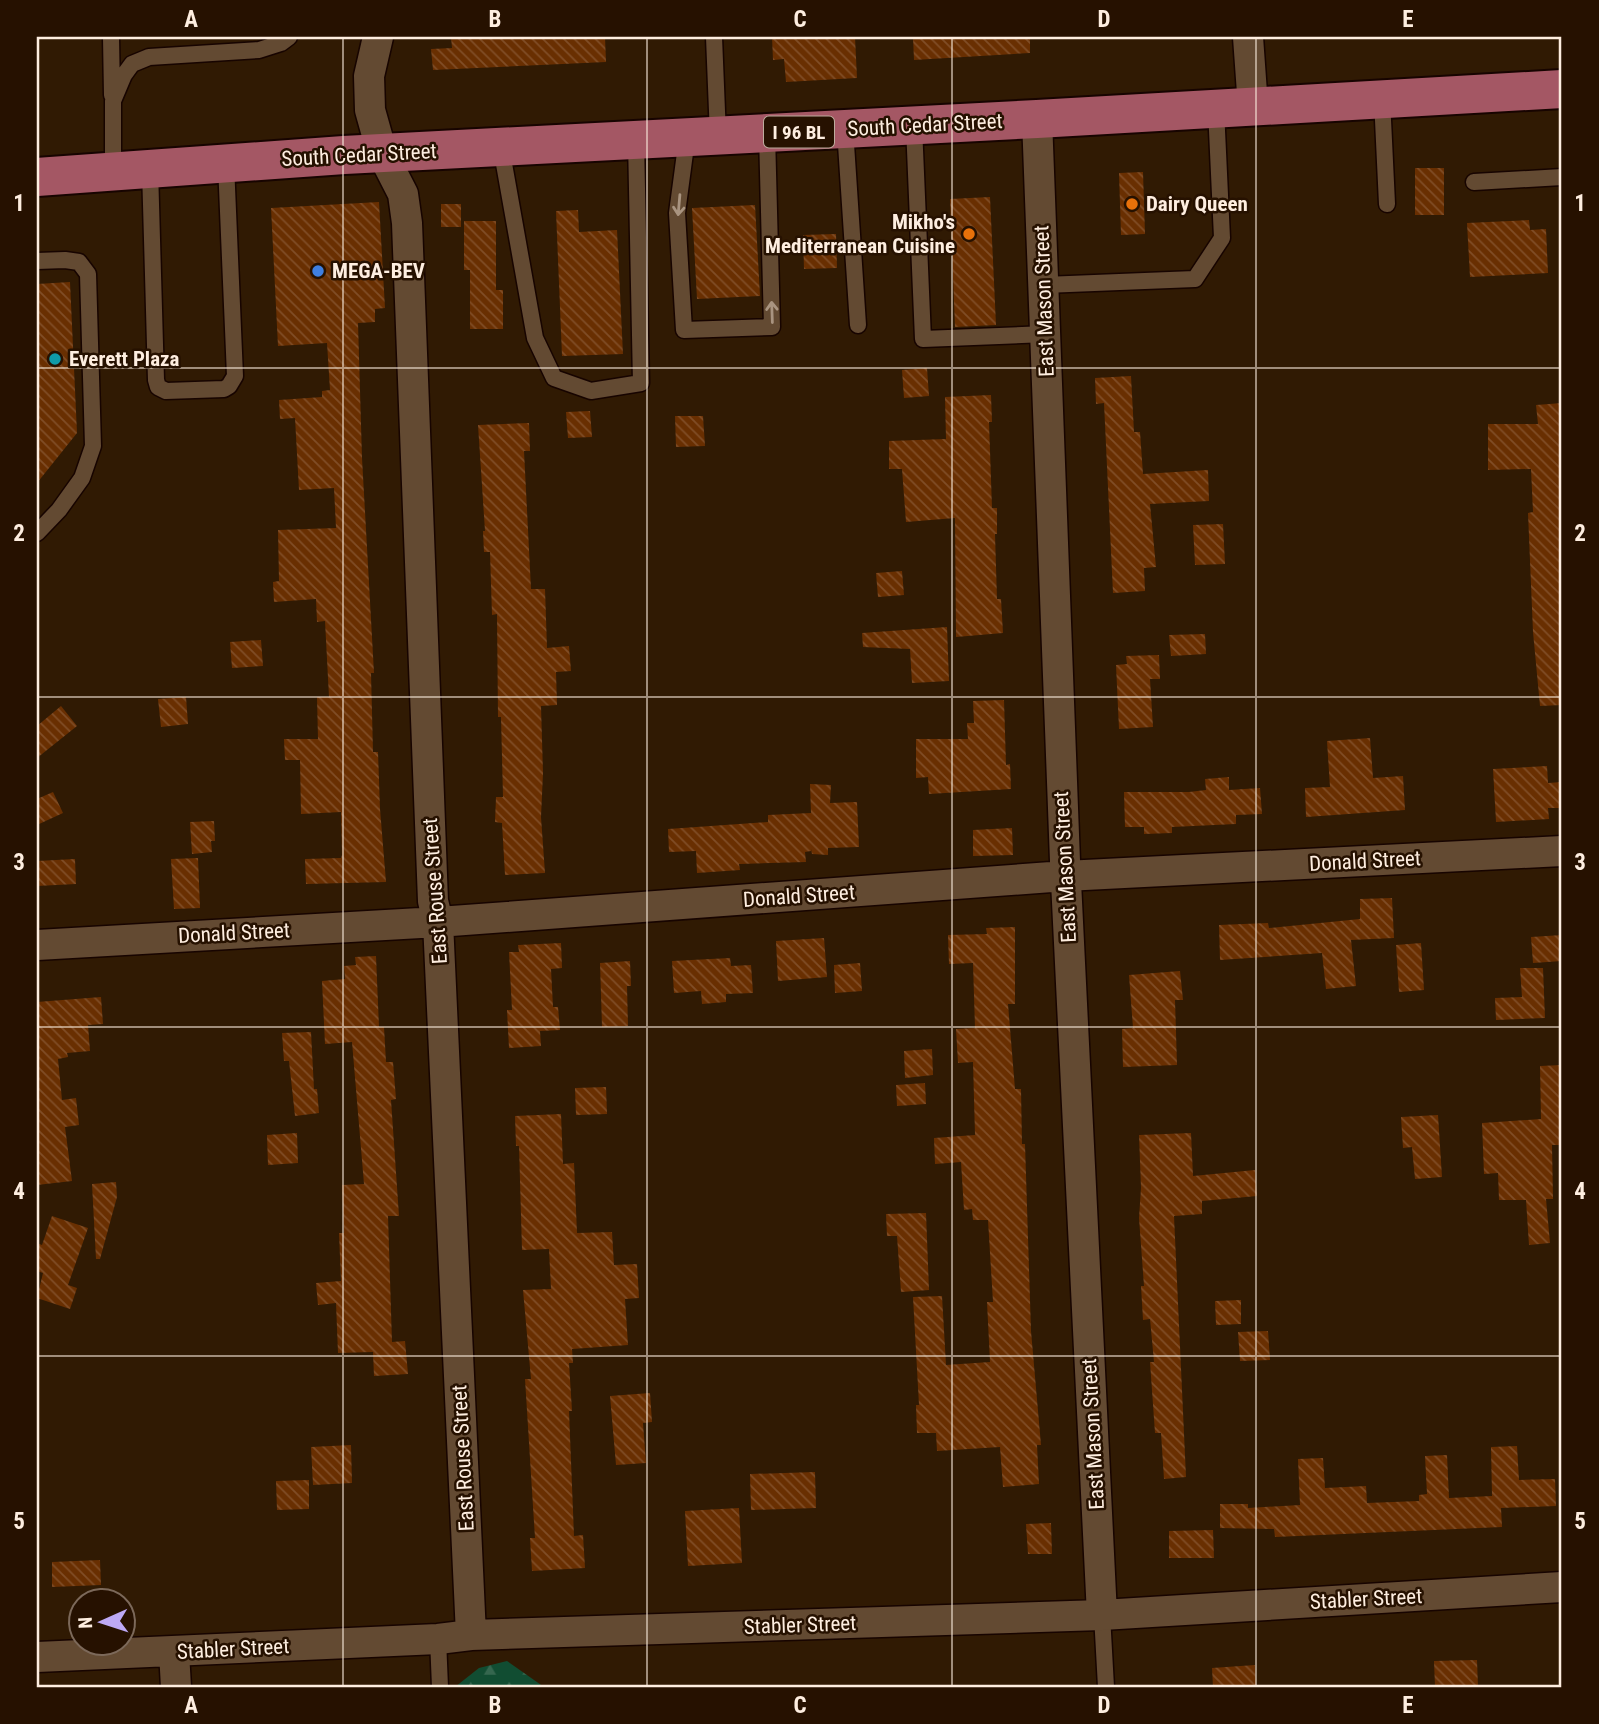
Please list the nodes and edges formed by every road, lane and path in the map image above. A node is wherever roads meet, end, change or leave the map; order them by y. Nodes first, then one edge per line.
1 (111, 37) edge
2 (289, 37) edge
3 (378, 37) edge
4 (714, 37) edge
5 (1248, 37) edge
6 (1562, 89) edge
7 (1382, 99) junction
8 (113, 101) junction
9 (1234, 108) junction
10 (1037, 119) junction
11 (914, 126) junction
12 (845, 129) junction
13 (767, 134) junction
14 (703, 137) junction
15 (636, 140) junction
16 (501, 147) junction
17 (382, 153) junction
18 (226, 163) junction
19 (132, 170) junction
20 (37, 177) edge
21 (1562, 177) edge
22 (1474, 182) dead end
23 (1387, 204) dead end
24 (37, 261) edge
25 (1044, 285) junction
26 (858, 325) dead end
27 (1046, 334) junction
28 (37, 533) edge
29 (1562, 851) edge
30 (1065, 876) junction
31 (438, 922) junction
32 (37, 945) edge
33 (1562, 1587) edge
34 (1102, 1615) junction
35 (471, 1635) junction
36 (438, 1639) junction
37 (174, 1652) junction
38 (37, 1657) edge
39 (176, 1687) edge
40 (440, 1687) edge
41 (1106, 1687) edge

1 - 8 lane
2 - 8 lane
3 - 17 street, East Rouse Street
4 - 14 lane
5 - 9 street
6 - 7 main road, South Cedar Street / I 96 BL
7 - 9 main road, South Cedar Street / I 96 BL
7 - 23 lane
8 - 19 lane
9 - 10 main road, South Cedar Street / I 96 BL
9 - 25 lane
10 - 11 main road, South Cedar Street / I 96 BL
10 - 25 street, East Mason Street
11 - 12 main road, South Cedar Street / I 96 BL
11 - 27 lane
12 - 13 main road, South Cedar Street / I 96 BL
12 - 26 lane
13 - 14 main road, South Cedar Street / I 96 BL
14 -> 13 lane
14 - 15 main road, South Cedar Street / I 96 BL
15 - 16 main road, South Cedar Street / I 96 BL
15 - 16 lane
16 - 17 main road, South Cedar Street / I 96 BL
17 - 18 main road, South Cedar Street / I 96 BL
17 - 31 street, East Rouse Street
18 - 19 main road, South Cedar Street / I 96 BL
18 - 19 lane
19 - 20 main road, South Cedar Street / I 96 BL
21 - 22 lane
24 - 28 lane
25 - 27 street, East Mason Street
27 - 30 street, East Mason Street
29 - 30 street, Donald Street
30 - 31 street, Donald Street
30 - 34 street, East Mason Street
31 - 32 street, Donald Street
31 - 35 street, East Rouse Street
33 - 34 street, Stabler Street
34 - 35 street, Stabler Street
34 - 41 lane
35 - 36 street, Stabler Street
36 - 37 street, Stabler Street
36 - 40 lane
37 - 38 street, Stabler Street
37 - 39 street

